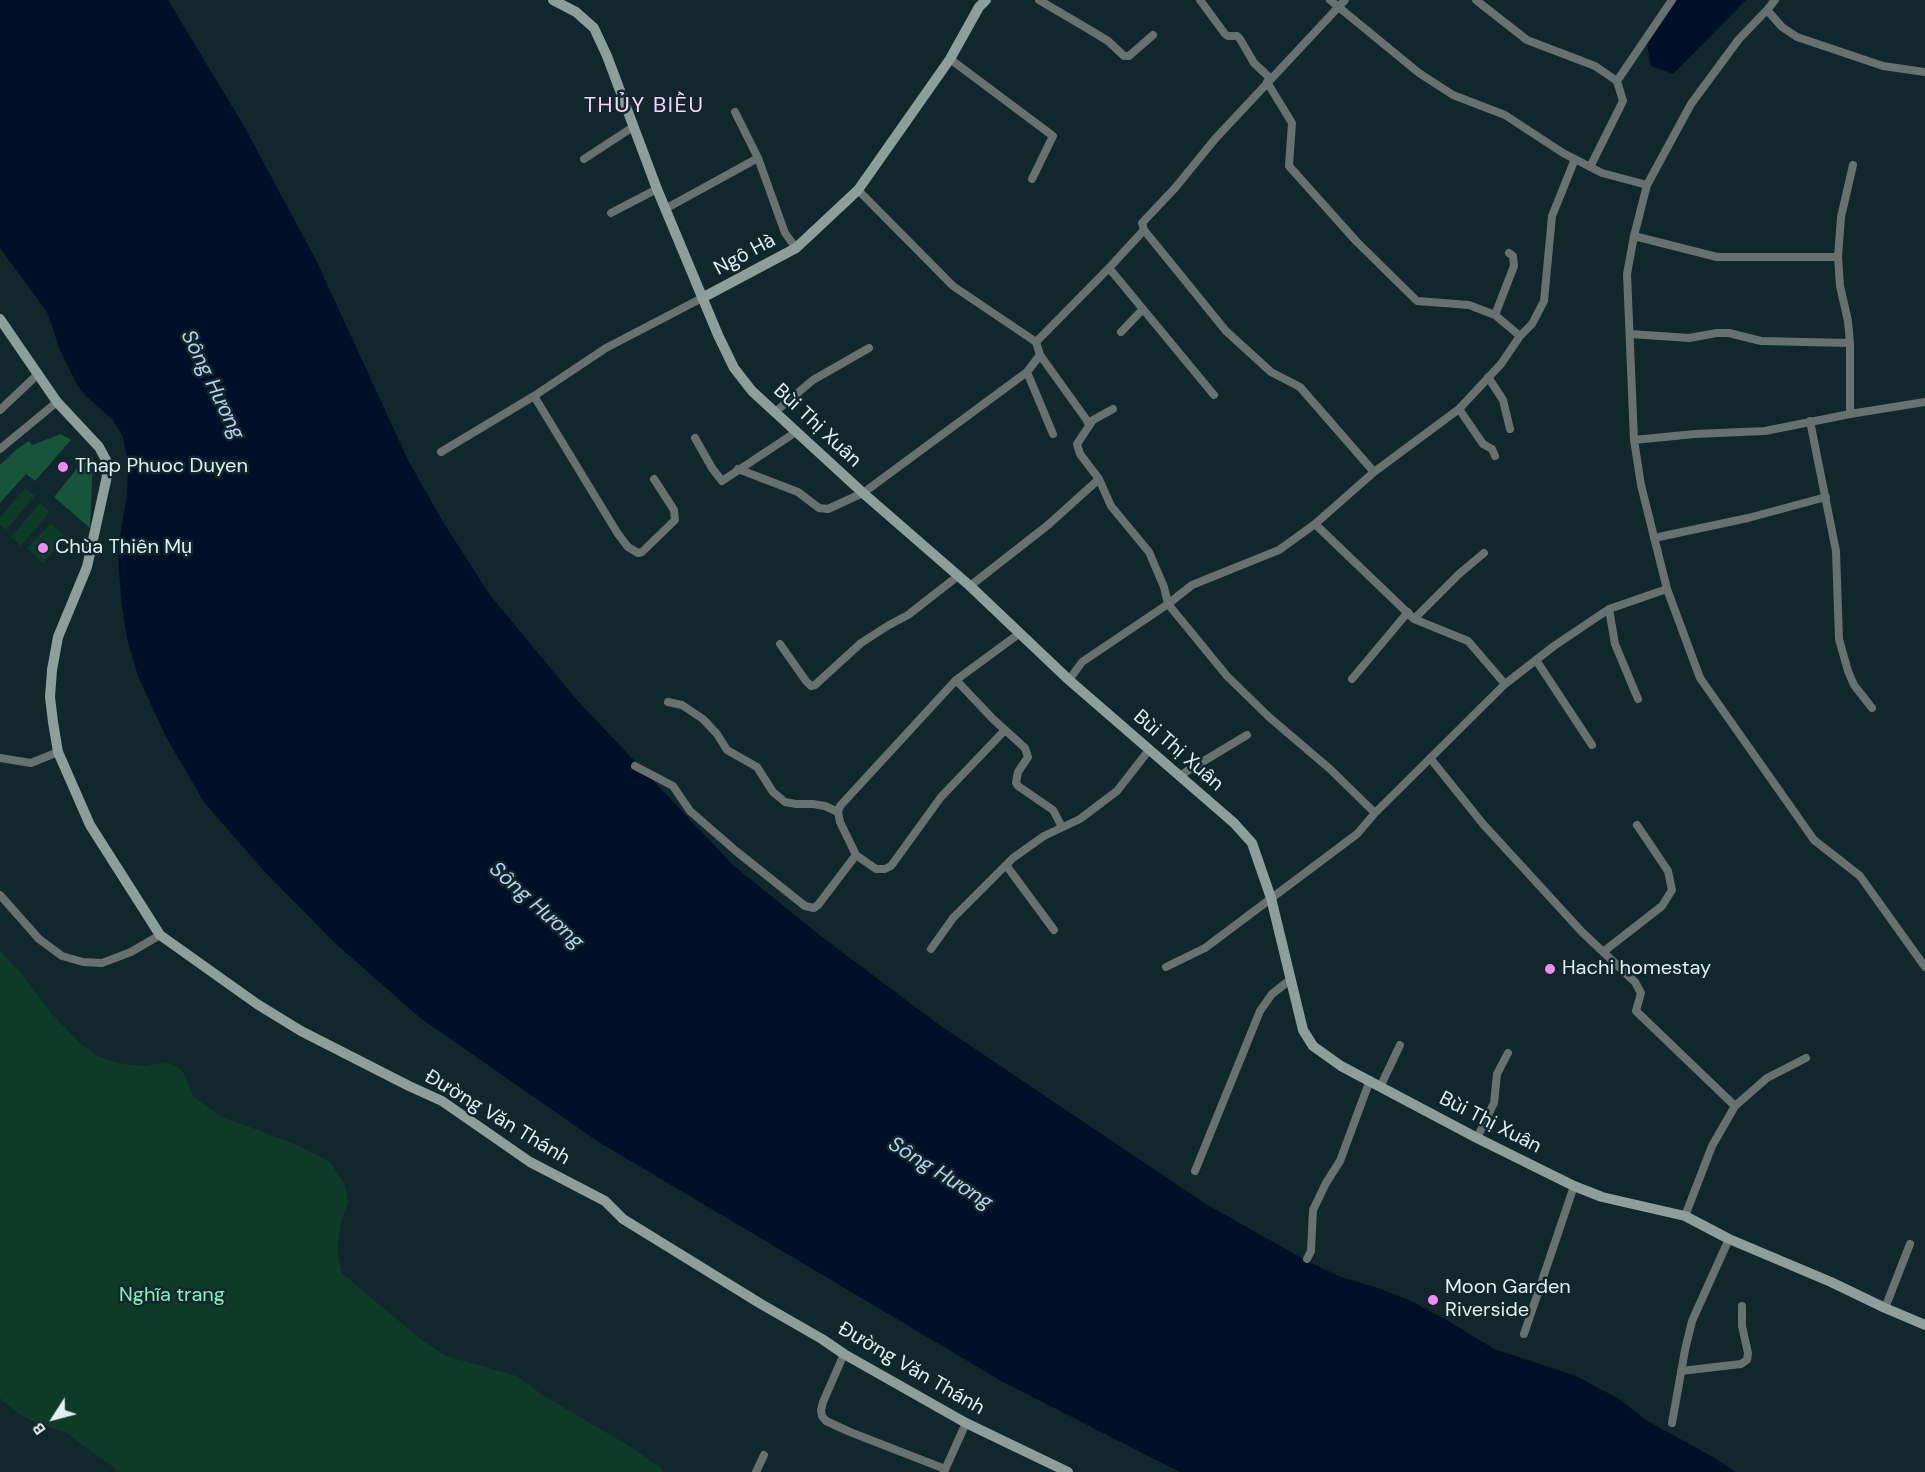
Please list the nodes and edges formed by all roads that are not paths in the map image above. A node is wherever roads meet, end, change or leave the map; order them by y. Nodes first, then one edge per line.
1 (553, 0) edge
2 (986, 0) edge
3 (1039, 0) edge
4 (1200, 0) edge
5 (1330, 0) edge
6 (1345, 0) edge
7 (1476, 0) edge
8 (1672, 0) edge
9 (1775, 0) edge
10 (1338, 8) junction
11 (1767, 10) junction
12 (1153, 35) dead end
13 (950, 59) junction
14 (1925, 72) edge
15 (1269, 81) junction
16 (1617, 81) junction
17 (735, 112) dead end
18 (633, 127) junction
19 (758, 158) junction
20 (584, 159) dead end
21 (1575, 159) junction
22 (1853, 165) dead end
23 (1590, 166) junction
24 (1032, 179) dead end
25 (1647, 185) junction
26 (657, 189) junction
27 (858, 190) junction
28 (665, 209) junction
29 (611, 213) dead end
30 (1144, 230) junction
31 (1634, 236) junction
32 (796, 248) junction
33 (1509, 253) dead end
34 (1838, 257) junction
35 (1109, 268) junction
36 (702, 298) junction
37 (1143, 309) junction
38 (1495, 315) junction
39 (0, 319) edge
40 (1121, 333) dead end
41 (1630, 334) junction
42 (1520, 336) junction
43 (1036, 342) junction
44 (1851, 343) junction
45 (869, 348) dead end
46 (1040, 355) junction
47 (1027, 372) junction
48 (37, 375) junction
49 (1488, 377) junction
50 (1214, 395) dead end
51 (534, 396) junction
52 (57, 402) junction
53 (1925, 402) edge
54 (1113, 409) dead end
55 (1459, 409) junction
56 (0, 410) edge
57 (775, 412) junction
58 (1851, 414) junction
59 (1810, 421) junction
60 (1089, 425) junction
61 (1510, 429) dead end
62 (796, 432) junction
63 (1053, 434) dead end
64 (695, 438) dead end
65 (1634, 440) junction
66 (0, 449) edge
67 (441, 452) dead end
68 (1495, 456) dead end
69 (738, 469) junction
70 (1374, 472) junction
71 (654, 479) dead end
72 (1099, 479) junction
73 (863, 493) junction
74 (1826, 497) junction
75 (1315, 524) junction
76 (1654, 538) junction
77 (1484, 553) dead end
78 (958, 576) junction
79 (970, 586) junction
80 (1667, 589) junction
81 (1168, 604) junction
82 (1609, 609) junction
83 (1408, 612) junction
84 (1414, 619) junction
85 (1020, 633) junction
86 (780, 644) dead end
87 (1536, 660) junction
88 (1352, 679) dead end
89 (956, 680) junction
90 (1069, 680) junction
91 (1505, 684) junction
92 (1638, 699) dead end
93 (668, 702) dead end
94 (1872, 708) dead end
95 (1005, 730) junction
96 (1247, 735) dead end
97 (1592, 745) dead end
98 (1149, 750) junction
99 (58, 752) junction
100 (0, 758) edge
101 (1430, 758) junction
102 (635, 765) dead end
103 (1179, 776) junction
104 (838, 812) junction
105 (1375, 813) junction
106 (1636, 825) dead end
107 (1062, 827) junction
108 (856, 855) junction
109 (1006, 865) junction
110 (0, 895) edge
111 (1270, 898) junction
112 (1054, 930) dead end
113 (160, 935) junction
114 (931, 949) dead end
115 (1603, 952) junction
116 (1166, 967) dead end
117 (1925, 967) edge
118 (1291, 979) junction
119 (1400, 1045) dead end
120 (1508, 1053) dead end
121 (1806, 1058) dead end
122 (1370, 1080) junction
123 (1381, 1085) junction
124 (1735, 1106) junction
125 (1477, 1138) junction
126 (1195, 1171) dead end
127 (1574, 1186) junction
128 (1685, 1216) junction
129 (1729, 1239) junction
130 (1910, 1244) dead end
131 (1307, 1259) dead end
132 (1742, 1306) dead end
133 (1884, 1308) junction
134 (1925, 1325) edge
135 (1524, 1334) dead end
136 (844, 1354) junction
137 (1681, 1371) junction
138 (966, 1423) junction
139 (1672, 1423) dead end
140 (764, 1455) dead end
141 (945, 1471) edge
142 (756, 1472) edge
143 (1068, 1472) edge

1 - 18 street, Bùi Thị Xuân
2 - 13 street, Ngô Hà
3 - 12 street
4 - 15 street
5 - 10 street
6 - 10 street
7 - 16 street
8 - 16 street
9 - 11 street
10 - 15 street
10 - 21 street
11 - 14 street
11 - 25 street
13 - 24 street
13 - 27 street, Ngô Hà
15 - 30 street
15 - 38 street
16 - 23 street
17 - 19 street
18 - 20 street
18 - 26 street, Bùi Thị Xuân
19 - 28 street
19 - 32 street
21 - 23 street
21 - 42 street
22 - 34 street
23 - 25 street
25 - 31 street
26 - 28 street, Bùi Thị Xuân
26 - 29 street
27 - 32 street, Ngô Hà
27 - 43 street
28 - 36 street, Bùi Thị Xuân
30 - 35 street
30 - 70 street
31 - 34 street
31 - 41 street
32 - 36 street, Ngô Hà
33 - 38 street
34 - 44 street
35 - 37 street
35 - 43 street
36 - 51 street, Ngô Hà
36 - 57 street, Bùi Thị Xuân
37 - 40 street
37 - 50 street
38 - 42 street
39 - 48 street
41 - 44 street
41 - 65 street
42 - 49 street
43 - 46 street
44 - 58 street
45 - 57 street
46 - 47 street
46 - 60 street
47 - 63 street
47 - 73 street
48 - 52 street
48 - 56 street
49 - 55 street
49 - 61 street
51 - 67 street, Ngô Hà
51 - 71 street
52 - 66 street
52 - 99 street, Đường Văn Thánh
53 - 58 street
54 - 60 street
55 - 68 street
55 - 70 street
57 - 62 street, Bùi Thị Xuân
58 - 59 street
59 - 65 street
59 - 74 street
60 - 72 street
62 - 69 street
62 - 73 street, Bùi Thị Xuân
64 - 69 street
65 - 76 street
69 - 73 street
70 - 75 street
72 - 79 street
72 - 81 street
73 - 78 street, Bùi Thị Xuân
74 - 76 street
74 - 94 street
75 - 81 street
75 - 83 street
76 - 80 street
77 - 84 street
78 - 79 street, Bùi Thị Xuân
78 - 86 street
79 - 85 street, Bùi Thị Xuân
80 - 82 street
80 - 117 street
81 - 90 street
81 - 105 street
82 - 87 street
82 - 92 street
83 - 84 street
83 - 88 street
84 - 91 street
85 - 89 street
85 - 90 street, Bùi Thị Xuân
87 - 91 street
87 - 97 street
89 - 95 street
89 - 104 street
90 - 98 street, Bùi Thị Xuân
91 - 101 street
93 - 104 street
95 - 107 street
95 - 108 street
96 - 103 street
98 - 103 street, Bùi Thị Xuân
98 - 107 street
99 - 100 street
99 - 113 street, Đường Văn Thánh
101 - 105 street
101 - 115 street
102 - 108 street
103 - 111 street, Bùi Thị Xuân
104 - 108 street
105 - 111 street
106 - 115 street
107 - 109 street
109 - 112 street
109 - 114 street
110 - 113 street
111 - 116 street
111 - 118 street, Bùi Thị Xuân
113 - 136 street, Đường Văn Thánh
115 - 124 street
118 - 122 street, Bùi Thị Xuân
118 - 126 street
119 - 123 street
120 - 125 street
121 - 124 street
122 - 123 street, Bùi Thị Xuân
122 - 131 street
123 - 125 street, Bùi Thị Xuân
124 - 128 street
125 - 127 street, Bùi Thị Xuân
127 - 128 street, Bùi Thị Xuân
127 - 135 street
128 - 129 street, Bùi Thị Xuân
129 - 133 street, Bùi Thị Xuân
129 - 137 street
130 - 133 street
132 - 137 street
133 - 134 street, Bùi Thị Xuân
136 - 138 street, Đường Văn Thánh
136 - 141 street
137 - 139 street
138 - 141 street
138 - 143 street, Đường Văn Thánh
140 - 142 street

